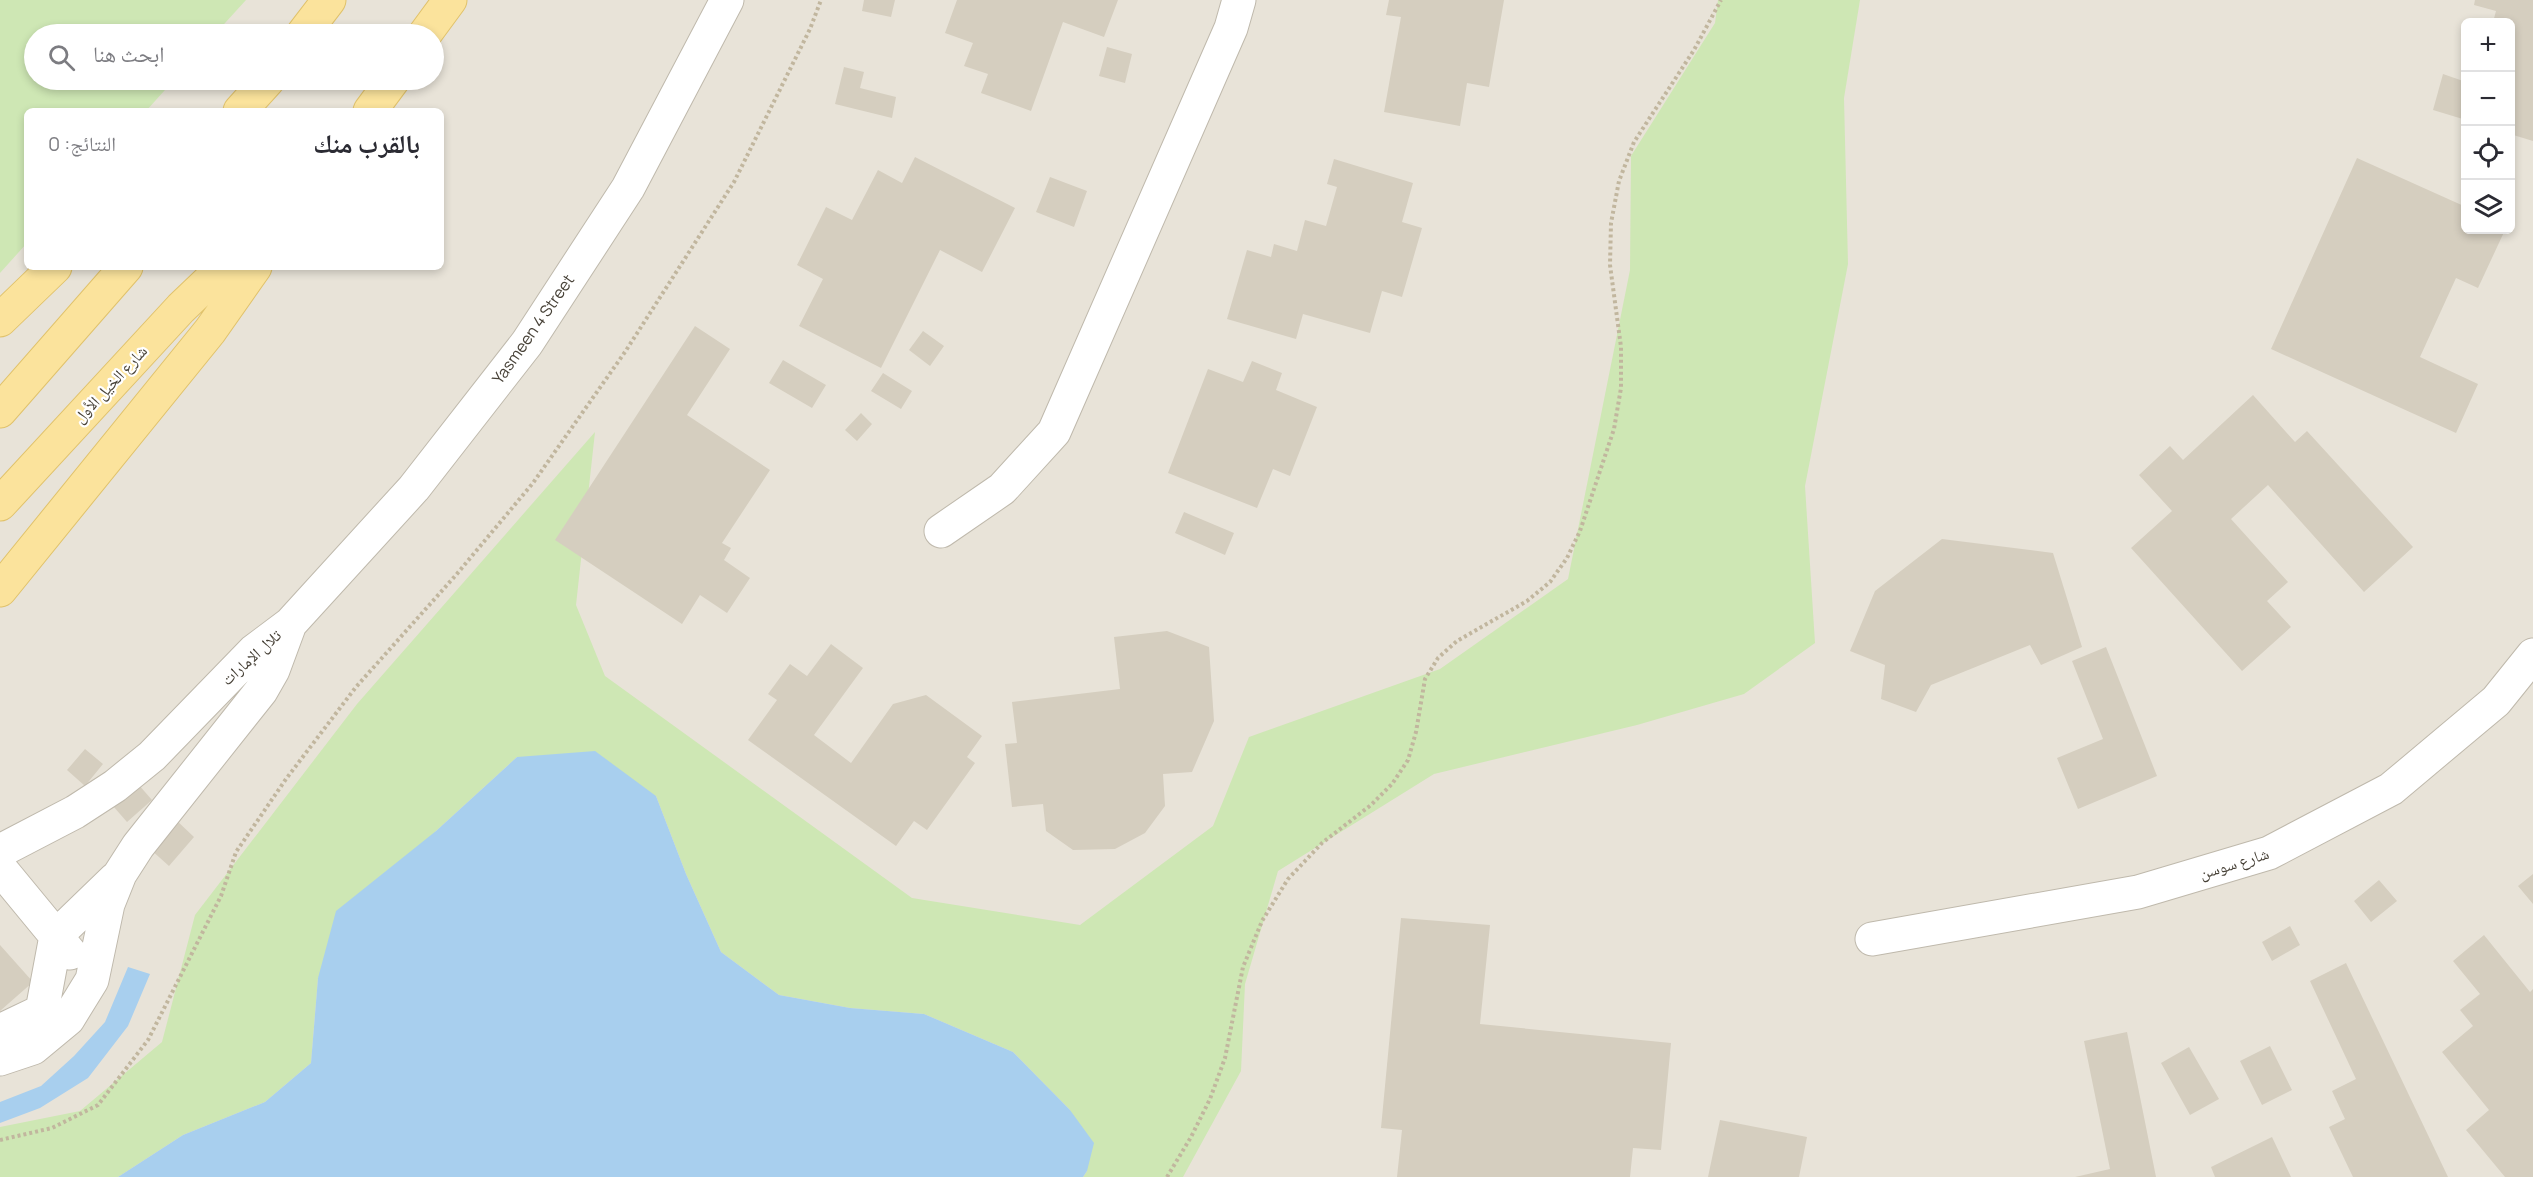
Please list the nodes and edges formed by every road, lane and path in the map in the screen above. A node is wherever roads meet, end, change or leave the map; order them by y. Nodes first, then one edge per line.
1 (329, 0) edge
2 (450, 0) edge
3 (727, 0) edge
4 (821, 0) edge
5 (1239, 0) edge
6 (1721, 0) edge
7 (311, 24) edge
8 (432, 24) edge
9 (259, 90) edge
10 (386, 90) edge
11 (243, 108) edge
12 (372, 108) edge
13 (53, 270) edge
14 (123, 270) edge
15 (221, 270) edge
16 (253, 270) edge
17 (0, 320) edge
18 (0, 411) edge
19 (0, 504) edge
20 (941, 531) dead end
21 (0, 590) edge
22 (290, 624) junction
23 (2533, 655) edge
24 (0, 851) edge
25 (0, 868) edge
26 (120, 874) junction
27 (56, 936) junction
28 (1872, 939) dead end
29 (92, 980) junction
30 (0, 1031) edge
31 (0, 1059) edge
32 (0, 1140) edge
33 (1167, 1177) edge

1 - 7 main road
2 - 8 main road
3 - 22 street, Yasmeen 4 Street
4 - 32 path
5 - 20 street
6 - 33 path
9 - 11 main road
10 - 12 main road
13 - 17 main road
14 - 18 main road
15 - 19 main road, شارع الخيل الأول
16 - 21 main road
22 - 24 street, تلال الإمارات
22 - 26 street, تلال الإمارات
23 - 28 street, شارع سوسن
25 - 27 street
26 - 27 street, تلال الإمارات
26 - 29 street, تلال الإمارات
27 - 29 street
27 - 30 street
29 - 31 street, تلال الإمارات

